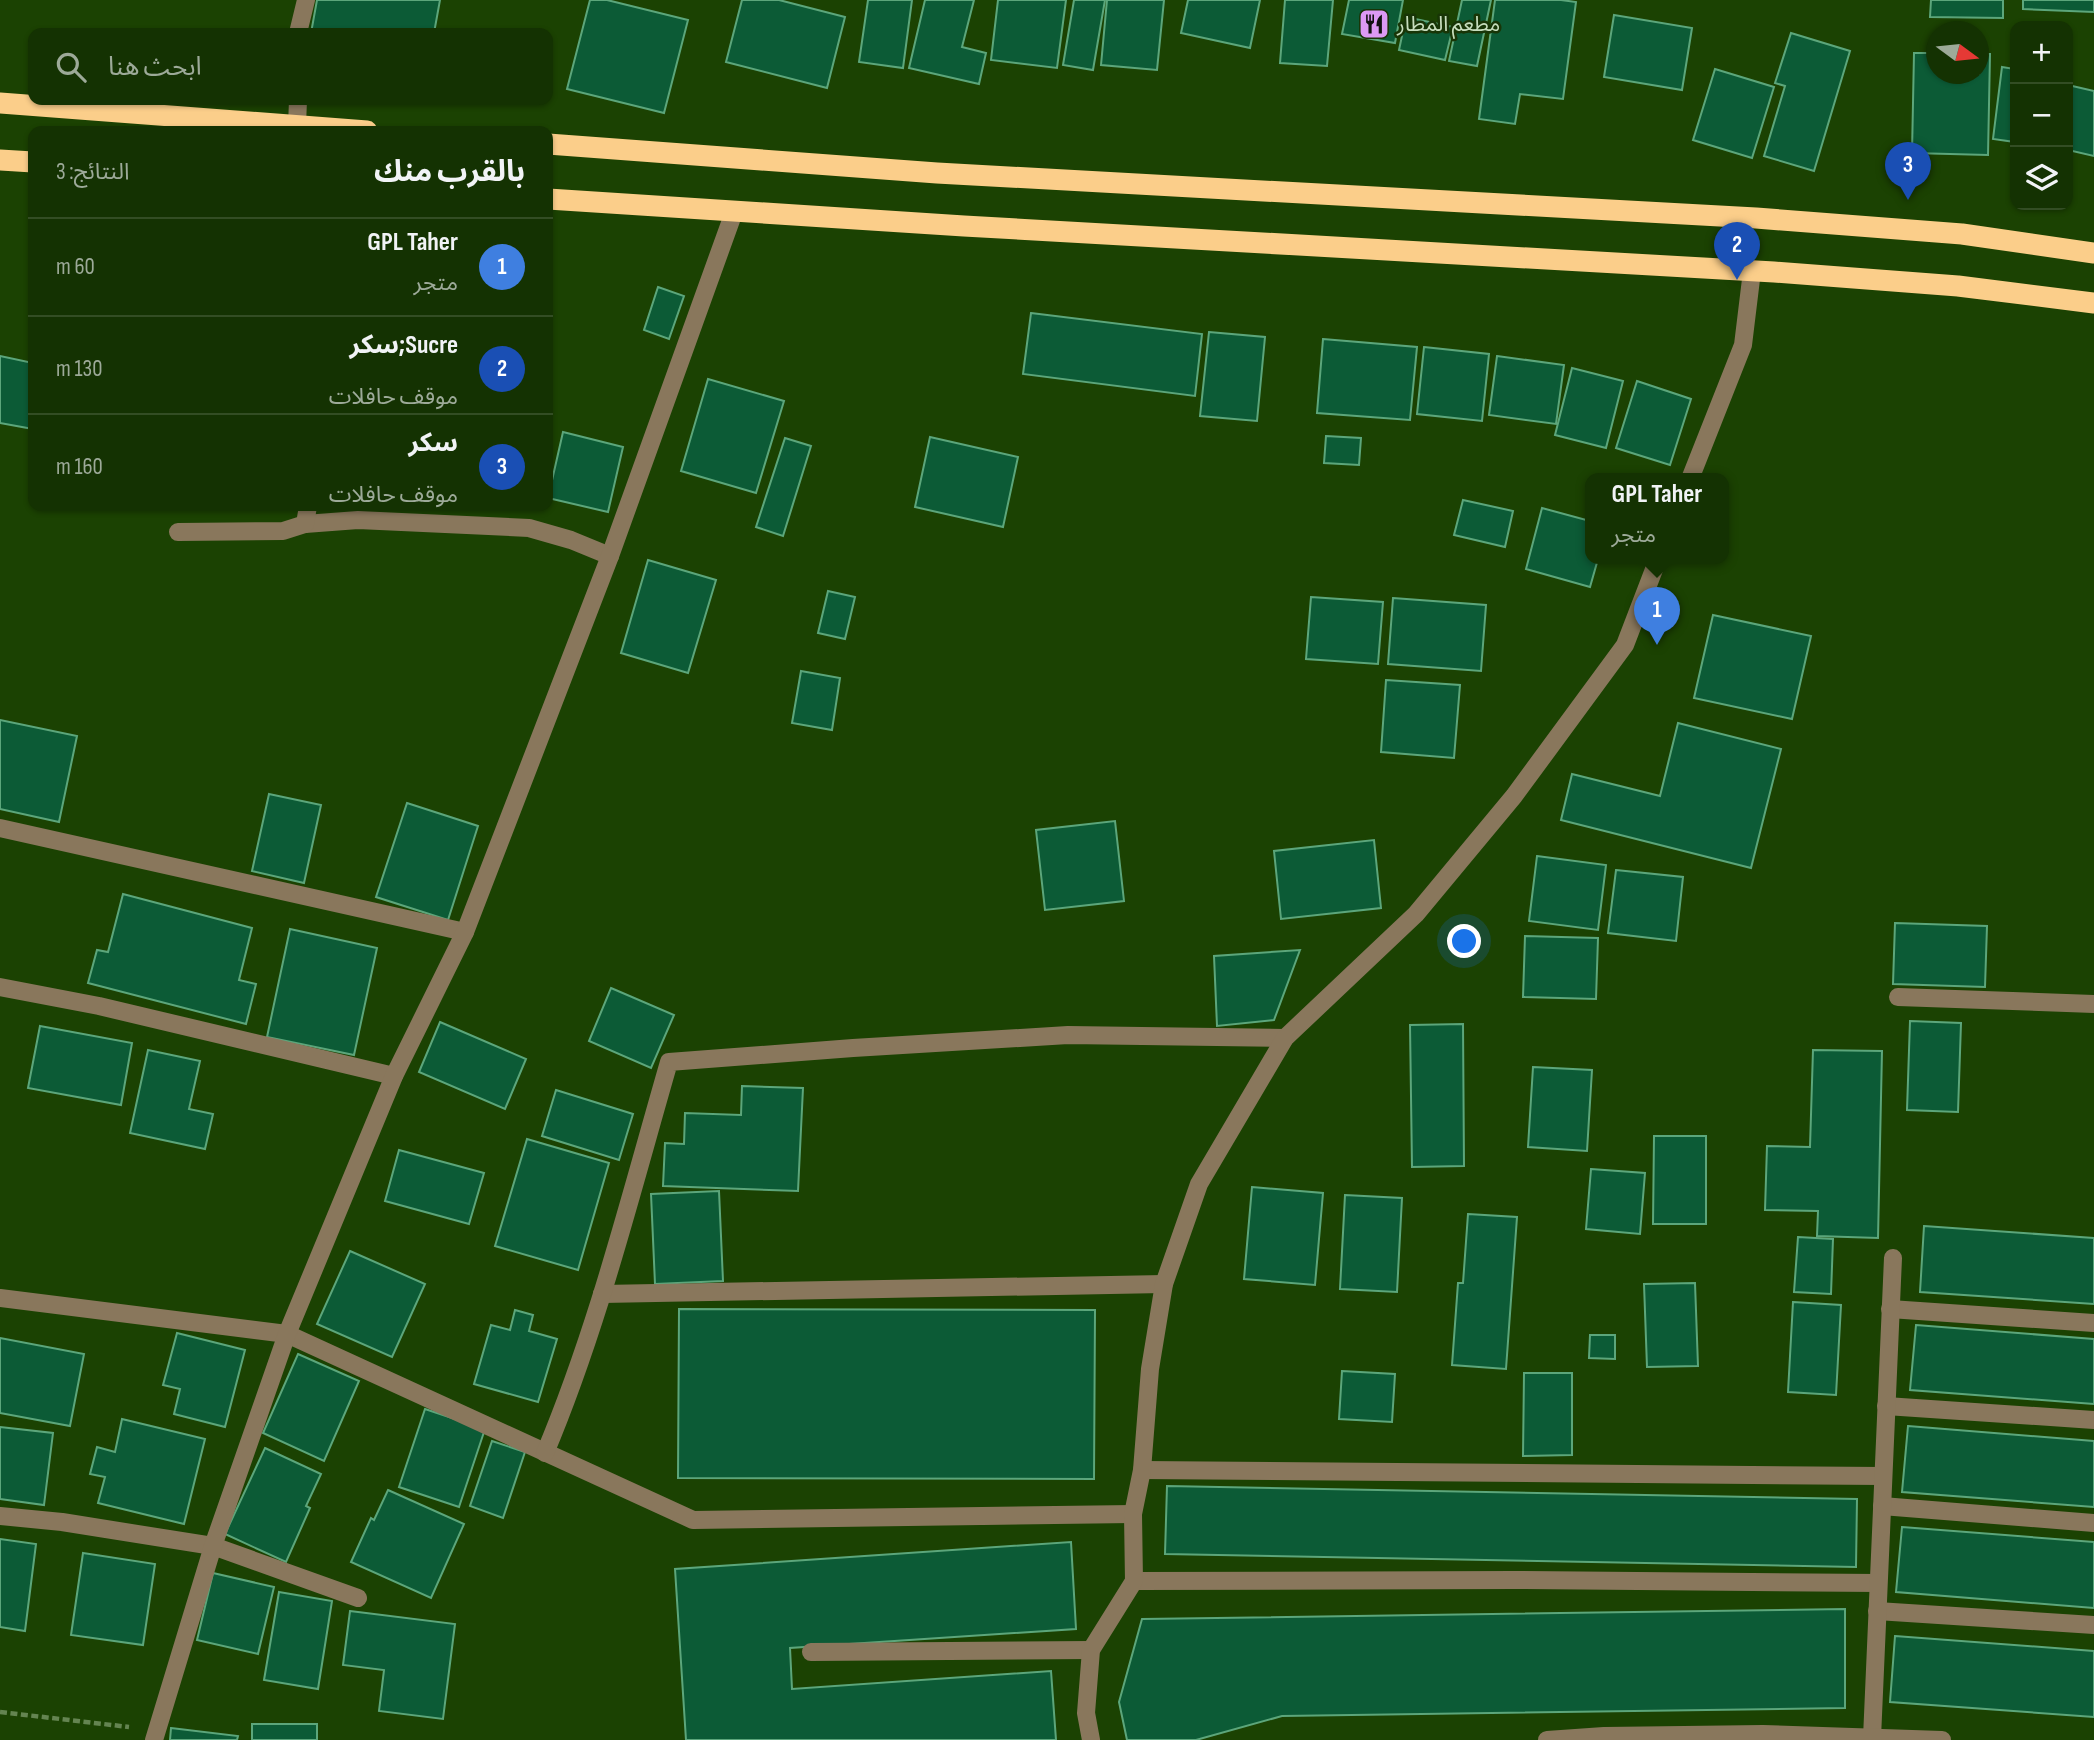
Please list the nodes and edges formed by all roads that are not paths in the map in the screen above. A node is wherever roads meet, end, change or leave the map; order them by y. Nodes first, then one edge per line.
1 (306, 0) edge
2 (299, 28) edge
3 (0, 103) edge
4 (298, 105) edge
5 (298, 126) joint
6 (553, 144) edge
7 (0, 160) edge
8 (28, 162) edge
9 (553, 199) edge
10 (734, 212) junction
11 (2094, 253) edge
12 (1752, 271) junction
13 (2094, 303) edge
14 (1692, 473) edge
15 (307, 511) edge
16 (304, 524) junction
17 (178, 532) dead end
18 (610, 556) junction
19 (1656, 564) edge
20 (0, 828) edge
21 (465, 932) junction
22 (0, 987) edge
23 (1898, 996) dead end
24 (2094, 1004) edge
25 (1285, 1038) junction
26 (394, 1076) junction
27 (1893, 1258) dead end
28 (1164, 1284) junction
29 (602, 1294) junction
30 (0, 1298) edge
31 (1890, 1309) junction
32 (2094, 1323) edge
33 (287, 1334) junction
34 (1886, 1406) junction
35 (2094, 1420) edge
36 (545, 1453) junction
37 (1142, 1470) junction
38 (1883, 1476) junction
39 (1882, 1506) junction
40 (1133, 1514) junction
41 (0, 1516) edge
42 (2094, 1523) edge
43 (213, 1546) junction
44 (1134, 1581) junction
45 (1878, 1583) junction
46 (358, 1598) dead end
47 (1877, 1611) junction
48 (2094, 1625) edge
49 (1091, 1650) junction
50 (811, 1652) dead end
51 (1872, 1738) junction
52 (154, 1740) edge
53 (1091, 1740) edge
54 (1547, 1740) edge
55 (1942, 1740) edge

1 - 2 street
3 - 5 highway
4 - 5 street
6 - 11 highway
7 - 8 highway
9 - 10 highway
10 - 12 highway
10 - 18 street
12 - 13 highway
12 - 14 street
15 - 16 street
16 - 17 street
16 - 18 street
18 - 21 street
19 - 25 street
20 - 21 street
21 - 26 street
22 - 26 street
23 - 24 street
25 - 28 street
25 - 29 street
26 - 33 street
27 - 31 street
28 - 29 street
28 - 37 street
29 - 36 street
30 - 33 street
31 - 32 street
31 - 34 street
33 - 36 street
33 - 43 street
34 - 35 street
34 - 38 street
36 - 40 street
37 - 38 street
37 - 40 street
38 - 39 street
39 - 42 street
39 - 45 street
40 - 44 street
41 - 43 street
43 - 46 street
43 - 52 street
44 - 45 street
44 - 49 street
45 - 47 street
47 - 48 street
47 - 51 street
49 - 50 street
49 - 53 street
51 - 54 street
51 - 55 street

